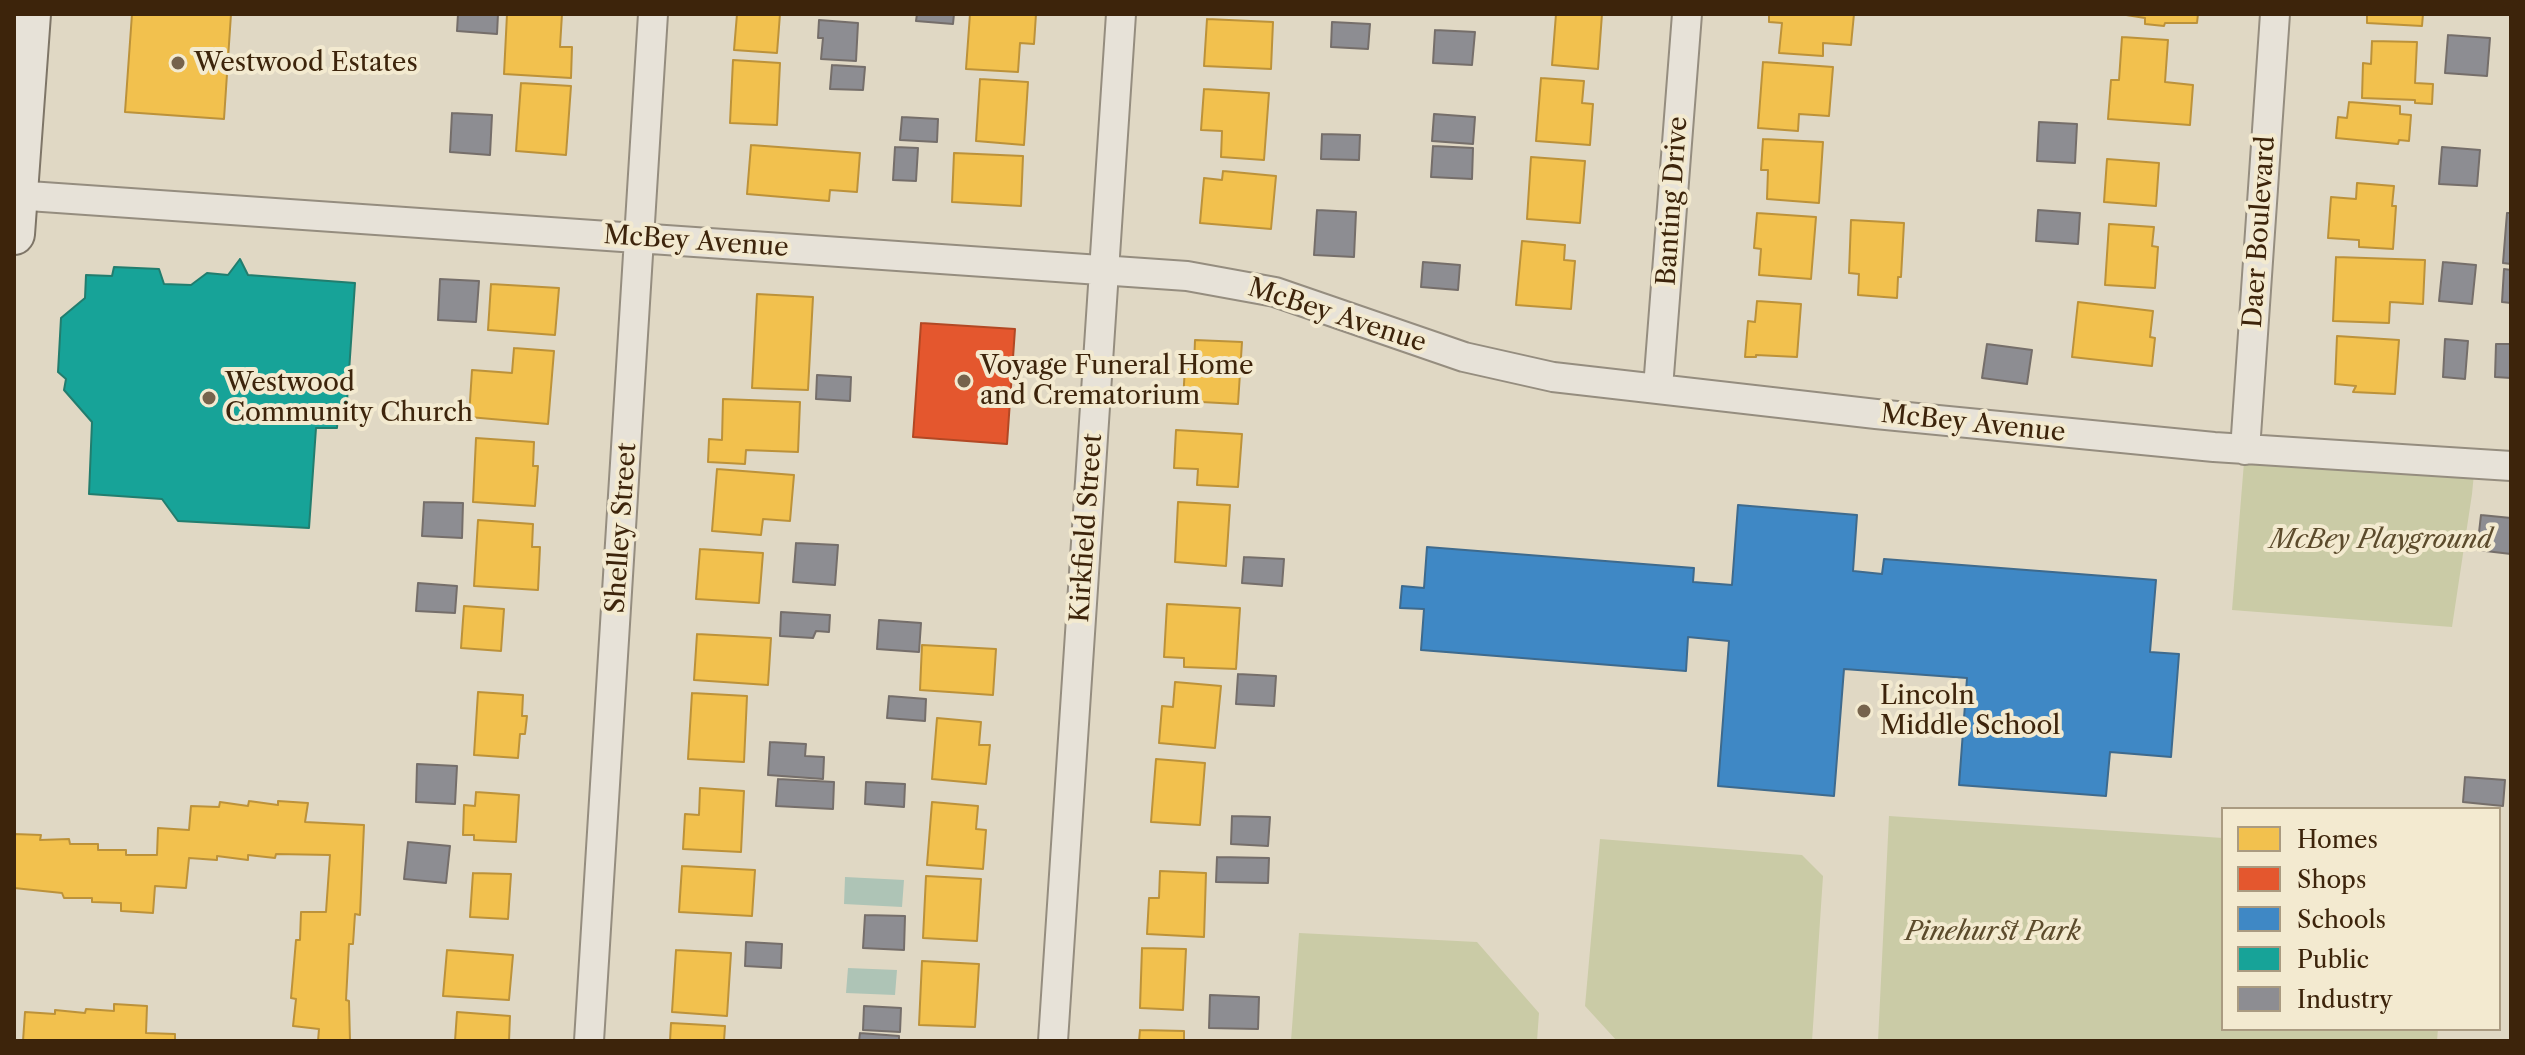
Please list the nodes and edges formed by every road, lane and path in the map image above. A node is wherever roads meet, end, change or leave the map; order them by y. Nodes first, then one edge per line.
1 (30, 14) edge
2 (653, 14) edge
3 (1121, 14) edge
4 (1687, 14) edge
5 (2275, 14) edge
6 (16, 195) edge
7 (14, 234) edge
8 (641, 239) junction
9 (1103, 270) junction
10 (1658, 388) junction
11 (2245, 450) junction
12 (2511, 466) edge
13 (589, 1041) edge
14 (1053, 1041) edge

1 - 6 street
2 - 8 street, Shelley Street
3 - 9 street, Kirkfield Street
4 - 10 street, Banting Drive
5 - 11 street, Daer Boulevard
6 - 7 street
6 - 8 street, McBey Avenue
8 - 9 street, McBey Avenue
8 - 13 street, Shelley Street
9 - 10 street, McBey Avenue
9 - 14 street, Kirkfield Street
10 - 11 street, McBey Avenue
11 - 12 street, McBey Avenue

